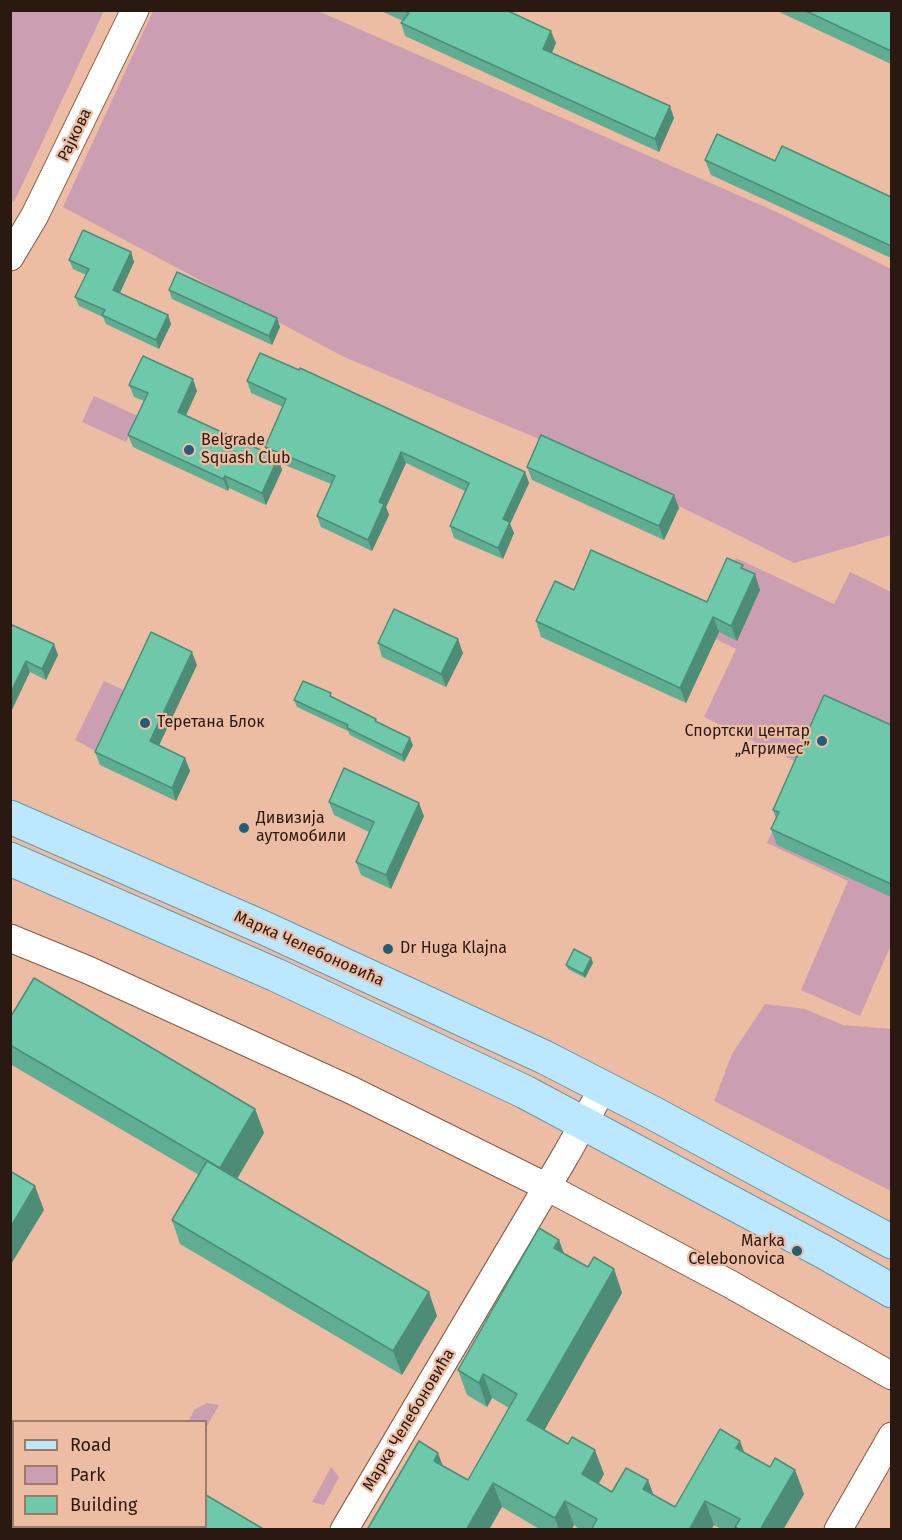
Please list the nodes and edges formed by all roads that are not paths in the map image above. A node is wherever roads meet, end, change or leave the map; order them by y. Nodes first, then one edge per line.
1 (135, 10) edge
2 (10, 257) edge
3 (10, 817) edge
4 (10, 859) edge
5 (10, 938) edge
6 (603, 1088) junction
7 (584, 1122) junction
8 (547, 1187) junction
9 (891, 1242) edge
10 (891, 1291) edge
11 (891, 1376) edge
12 (891, 1436) edge
13 (344, 1530) edge
14 (838, 1530) edge

1 - 2 street, Рајкова
3 - 6 main road, Марка Челебоновића
4 - 7 main road
5 - 8 street
6 - 7 street, Марка Челебоновића
6 - 9 main road, Марка Челебоновића
7 - 8 street, Марка Челебоновића
7 - 10 main road
8 - 11 street
8 - 13 street, Марка Челебоновића
12 - 14 street

